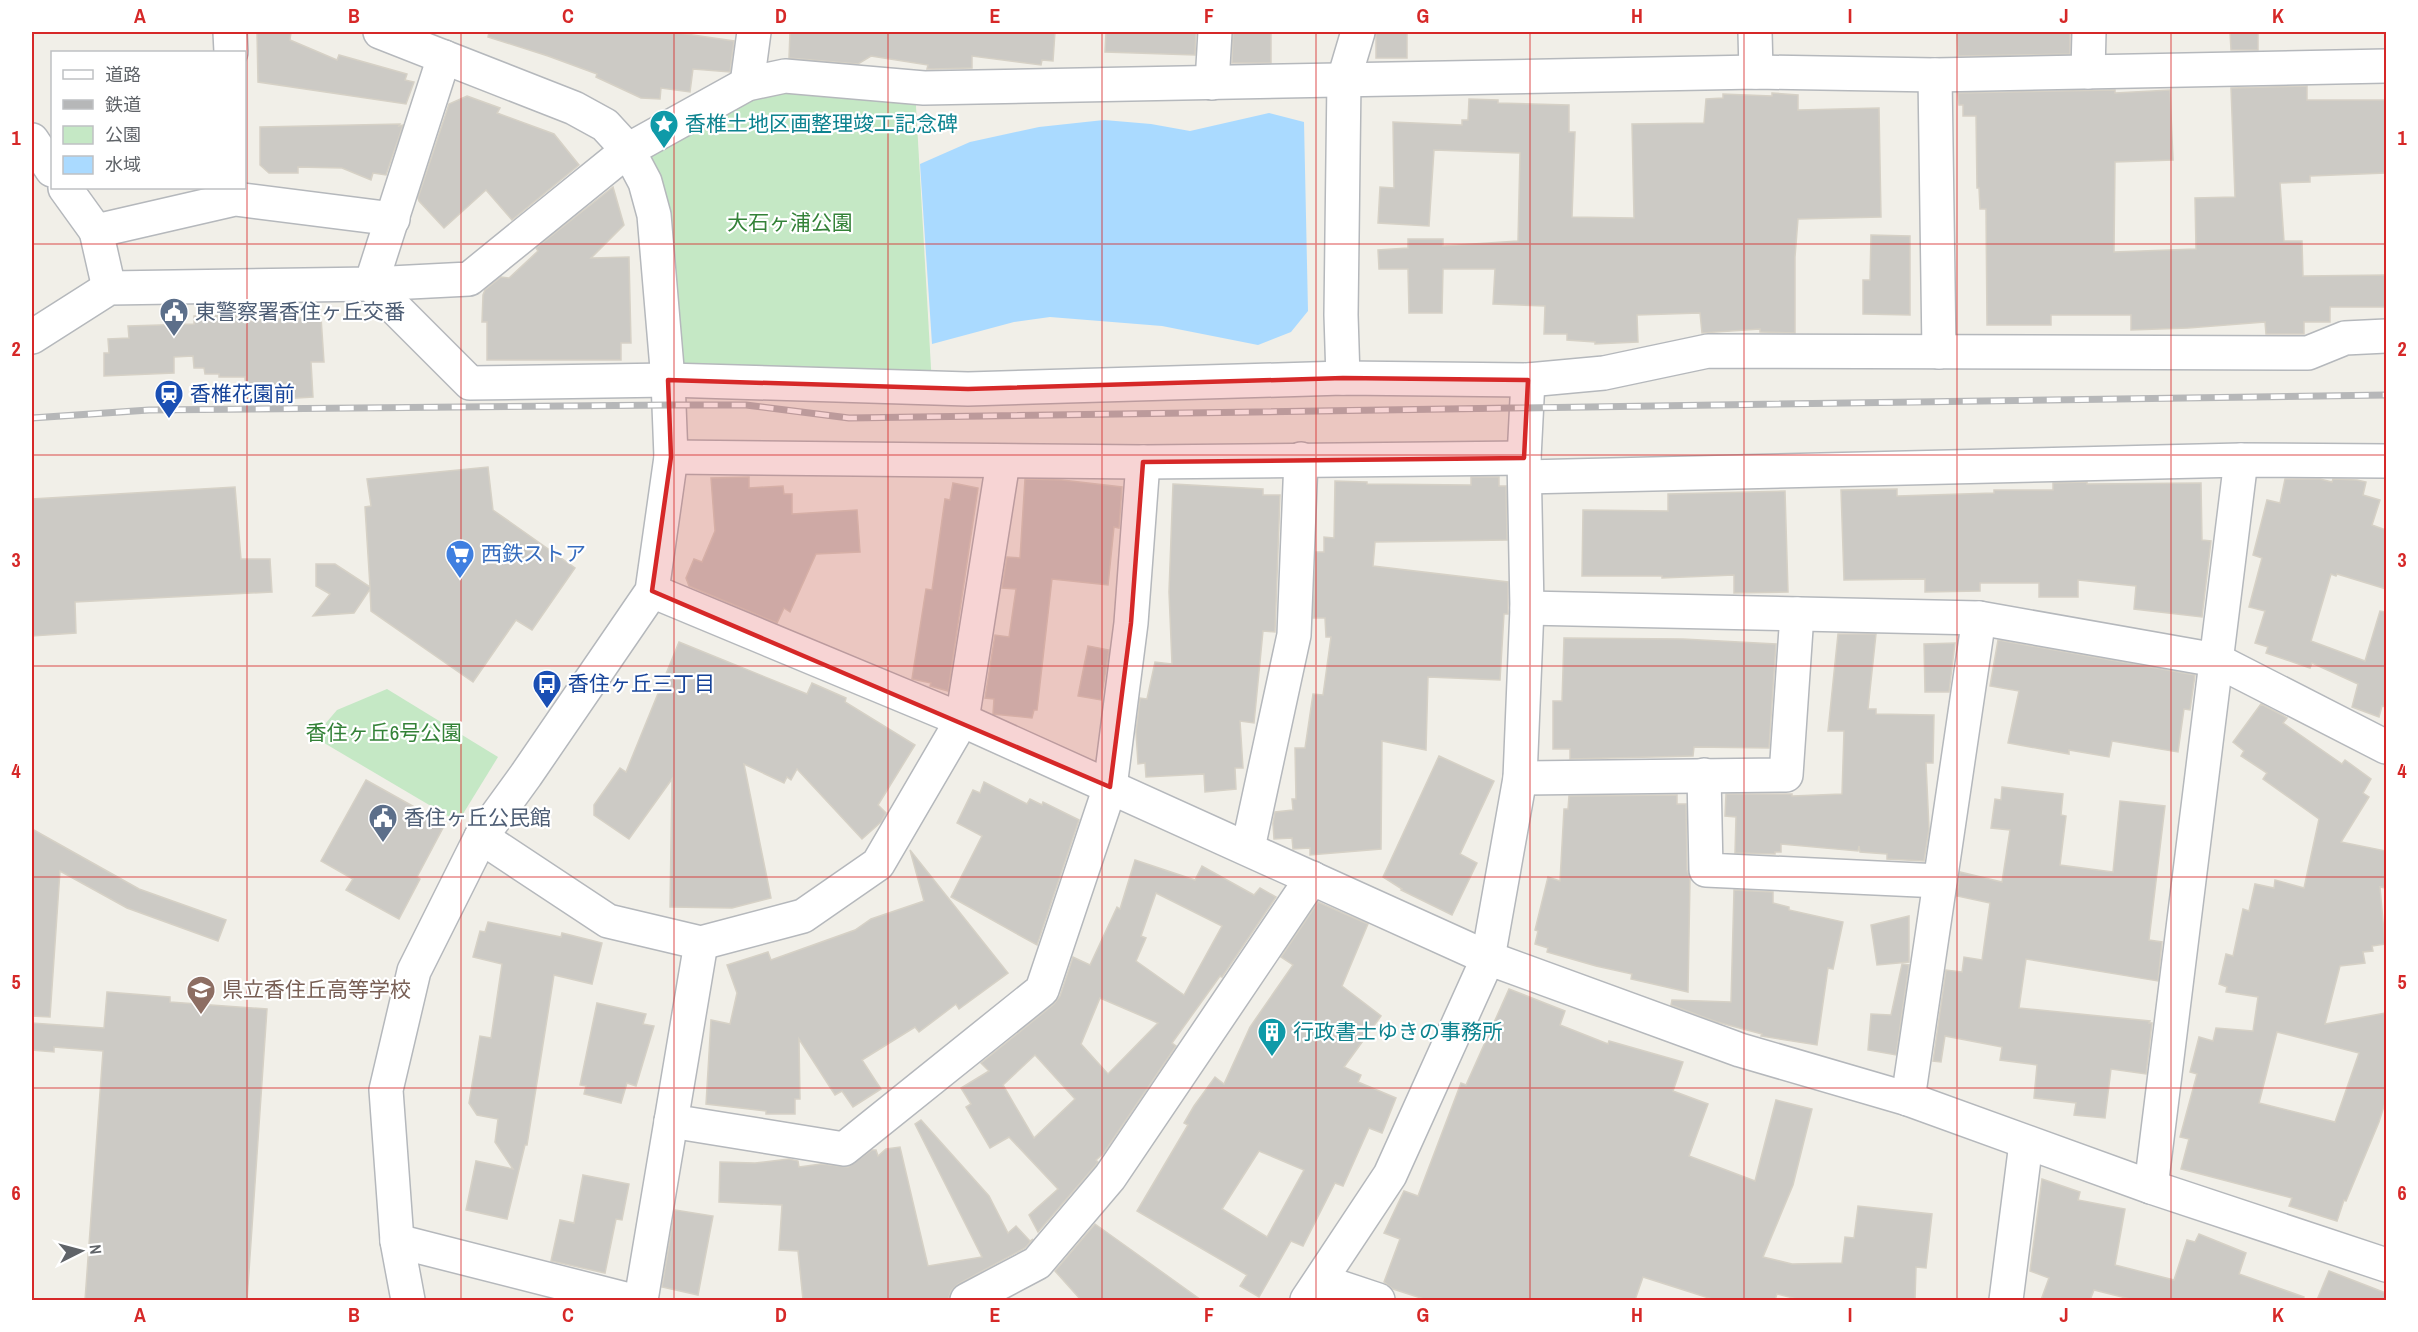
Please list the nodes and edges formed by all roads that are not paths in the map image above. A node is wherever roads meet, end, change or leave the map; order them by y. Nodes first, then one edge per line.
1 (230, 32) edge
2 (380, 32) edge
3 (754, 32) edge
4 (1215, 32) edge
5 (1358, 32) edge
6 (1755, 32) edge
7 (2088, 32) edge
8 (449, 44) edge
9 (231, 51) edge
10 (2386, 66) edge
11 (1756, 72) junction
12 (2088, 72) junction
13 (1935, 75) junction
14 (1344, 79) junction
15 (1212, 83) junction
16 (747, 84) junction
17 (32, 140) edge
18 (628, 150) junction
19 (51, 168) edge
20 (66, 189) edge
21 (235, 193) edge
22 (393, 219) junction
23 (96, 231) junction
24 (371, 284) junction
25 (109, 288) junction
26 (2386, 336) edge
27 (32, 337) edge
28 (1939, 352) junction
29 (1343, 378) junction
30 (668, 380) junction
31 (1528, 380) junction
32 (671, 457) junction
33 (1301, 459) junction
34 (2241, 460) junction
35 (2386, 461) edge
36 (1002, 462) junction
37 (1143, 462) junction
38 (1525, 467) junction
39 (652, 591) junction
40 (1527, 608) junction
41 (1797, 614) junction
42 (1979, 618) junction
43 (2216, 660) junction
44 (962, 720) junction
45 (2386, 747) edge
46 (1704, 776) junction
47 (1520, 778) junction
48 (1110, 787) junction
49 (481, 837) junction
50 (1248, 848) junction
51 (1312, 878) junction
52 (1940, 881) junction
53 (701, 943) junction
54 (1488, 958) junction
55 (1908, 1099) junction
56 (671, 1122) junction
57 (2026, 1143) junction
58 (2151, 1187) junction
59 (397, 1241) junction
60 (2386, 1265) edge
61 (1314, 1291) edge
62 (408, 1300) edge
63 (629, 1300) edge
64 (641, 1300) edge
65 (967, 1300) edge
66 (1377, 1300) edge
67 (2006, 1300) edge

1 - 9 street
2 - 8 street
3 - 16 street
4 - 15 street
5 - 14 street
6 - 11 street
7 - 12 street
8 - 18 street
8 - 22 street
10 - 12 street
11 - 13 street
11 - 14 street
12 - 13 street
13 - 28 street
14 - 15 street
14 - 29 street
15 - 16 street
16 - 18 street
17 - 19 street
18 - 24 street
18 - 30 street
20 - 23 street
21 - 22 street
21 - 23 street
22 - 24 street
23 - 25 street
24 - 25 street
24 - 30 street
25 - 27 street
26 - 28 street
28 - 31 street
29 - 30 street
29 - 31 street
30 - 32 street
31 - 38 street
32 - 36 street
32 - 39 street
33 - 37 street
33 - 38 street
33 - 50 street
34 - 35 street
34 - 38 street
34 - 43 street
36 - 37 street
36 - 44 street
37 - 48 street
38 - 40 street
39 - 44 street
39 - 49 street
40 - 41 street
40 - 47 street
41 - 42 street
41 - 46 street
42 - 43 street
42 - 52 street
43 - 45 street
43 - 58 street
44 - 48 street
44 - 53 street
46 - 47 street
46 - 52 street
47 - 54 street
48 - 50 street
48 - 56 street
49 - 53 street
49 - 59 street
50 - 51 street
51 - 54 street
51 - 65 street
52 - 55 street
53 - 56 street
54 - 55 street
54 - 61 street
55 - 57 street
56 - 64 street
57 - 58 street
57 - 67 street
58 - 60 street
59 - 62 street
59 - 63 street
61 - 66 street

